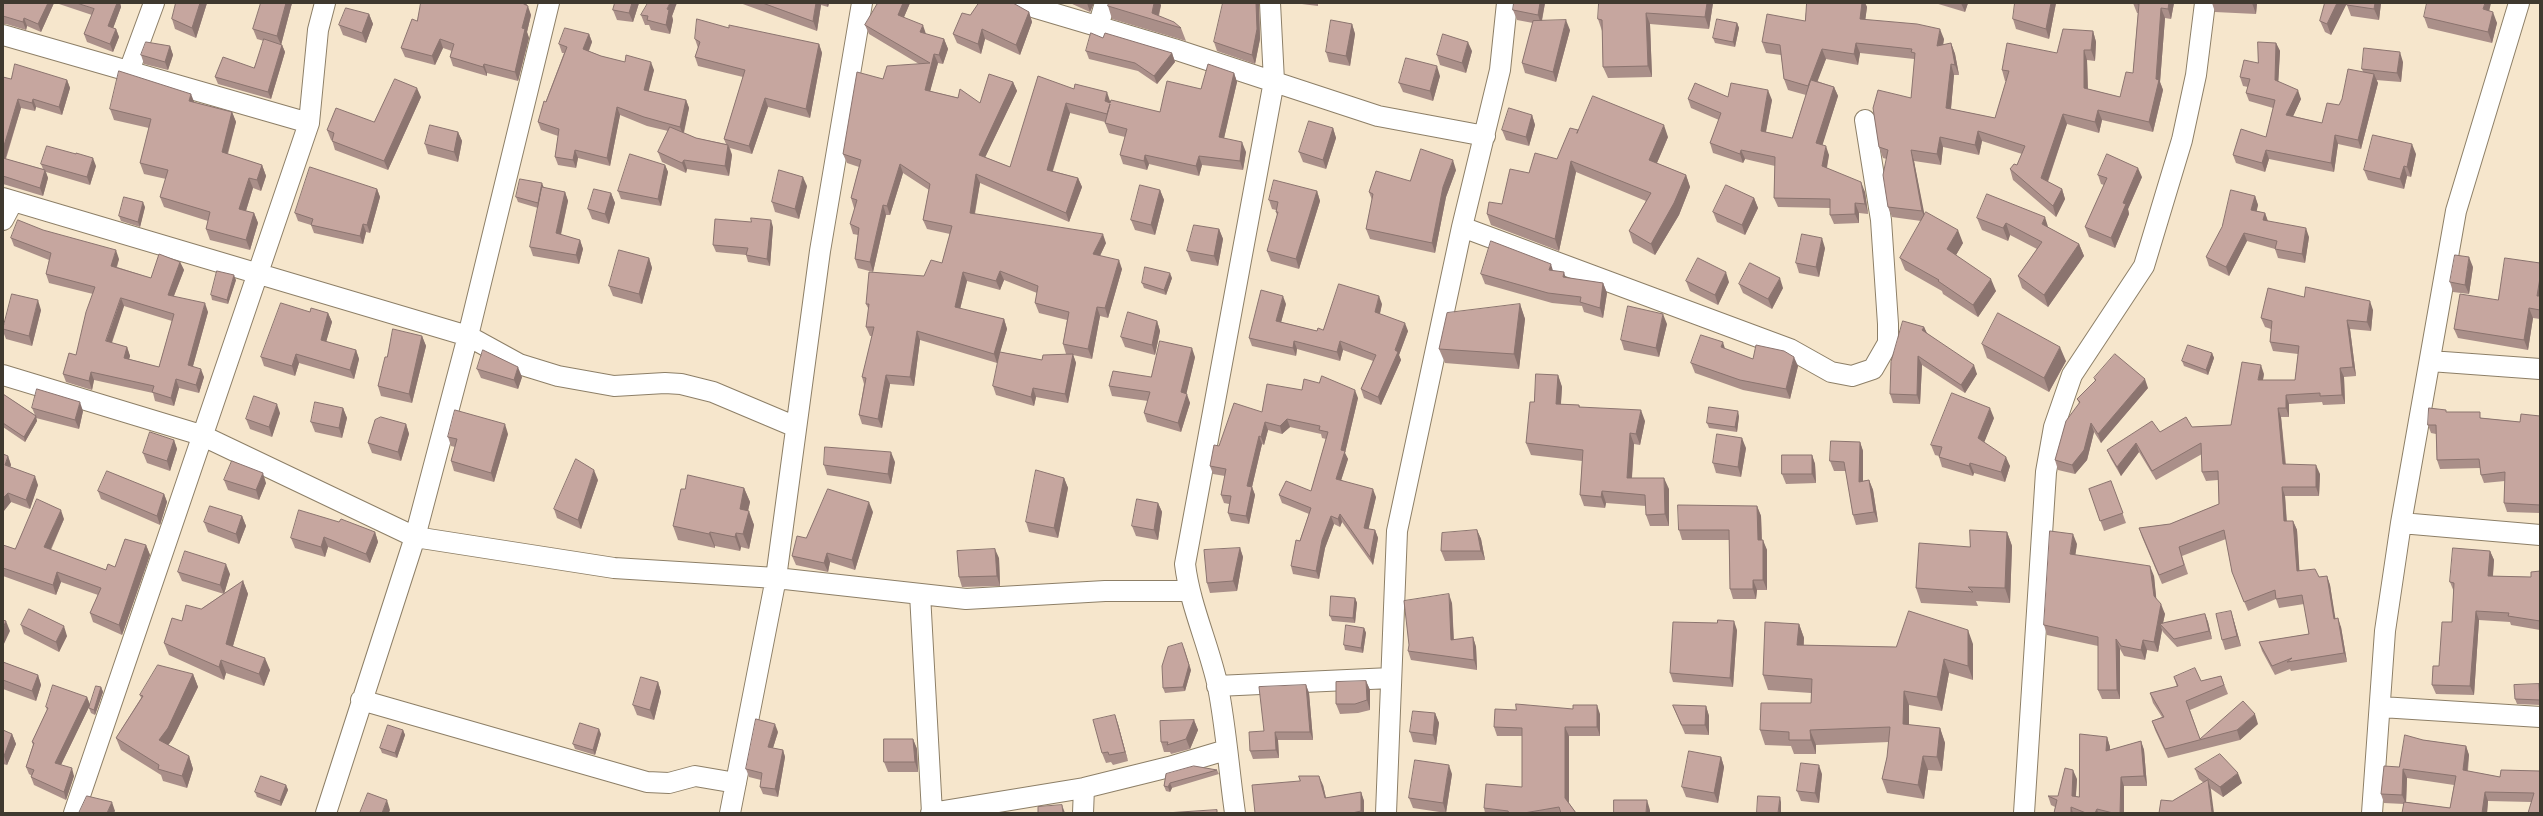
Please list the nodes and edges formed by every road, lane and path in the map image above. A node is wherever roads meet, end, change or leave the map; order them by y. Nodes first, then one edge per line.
1 (154, 3) edge
2 (325, 3) edge
3 (549, 3) edge
4 (862, 3) edge
5 (1019, 3) edge
6 (1105, 3) edge
7 (1270, 3) edge
8 (1507, 3) edge
9 (2205, 3) edge
10 (2519, 3) edge
11 (1098, 27) junction
12 (3, 35) edge
13 (129, 71) junction
14 (1274, 81) junction
15 (1865, 120) dead end
16 (309, 123) junction
17 (1485, 136) junction
18 (8, 199) edge
19 (3, 220) edge
20 (1462, 227) junction
21 (257, 272) junction
22 (468, 336) junction
23 (2430, 361) junction
24 (2540, 369) edge
25 (3, 375) edge
26 (796, 427) junction
27 (201, 435) junction
28 (2401, 522) junction
29 (2540, 535) edge
30 (415, 537) junction
31 (776, 578) junction
32 (1188, 591) junction
33 (920, 594) junction
34 (1391, 678) junction
35 (1218, 686) junction
36 (361, 700) junction
37 (2381, 707) junction
38 (2540, 717) edge
39 (1226, 750) junction
40 (736, 783) junction
41 (1084, 788) junction
42 (74, 813) edge
43 (326, 813) edge
44 (730, 813) edge
45 (931, 813) edge
46 (1083, 813) edge
47 (1235, 813) edge
48 (1386, 813) edge
49 (2024, 813) edge
50 (2372, 813) edge

1 - 13 street
2 - 16 street
3 - 22 street
4 - 26 street
5 - 11 street
6 - 11 street
7 - 14 street
8 - 17 street
9 - 49 street
10 - 23 street
11 - 14 street
12 - 13 street
13 - 16 street
14 - 17 street
14 - 32 street
15 - 20 street
16 - 21 street
17 - 20 street
18 - 19 street
18 - 21 street
20 - 34 street
21 - 22 street
21 - 27 street
22 - 26 street
22 - 30 street
23 - 24 street
23 - 28 street
25 - 27 street
26 - 31 street
27 - 30 street
27 - 42 street
28 - 29 street
28 - 37 street
30 - 31 street
30 - 36 street
31 - 33 street
31 - 40 street
32 - 33 street
32 - 35 street
33 - 45 street
34 - 35 street
34 - 48 street
35 - 39 street
36 - 40 street
36 - 43 street
37 - 38 street
37 - 50 street
39 - 41 street
39 - 47 street
40 - 44 street
41 - 45 street
41 - 46 street

